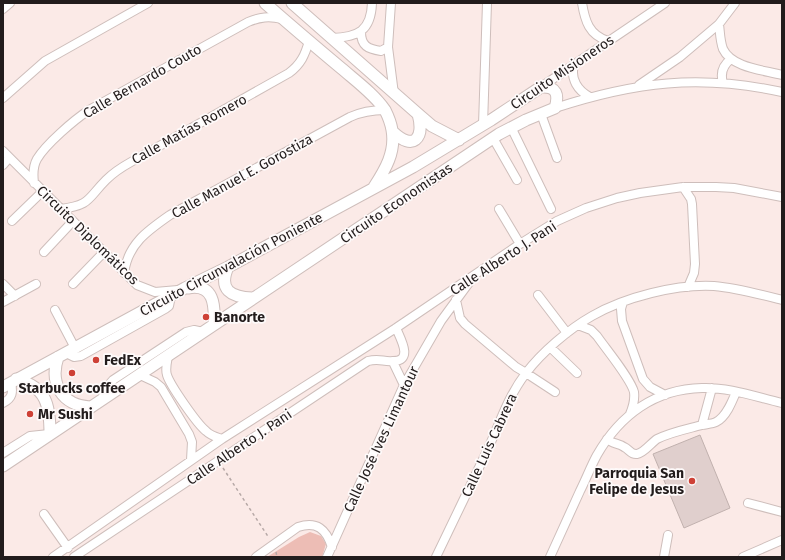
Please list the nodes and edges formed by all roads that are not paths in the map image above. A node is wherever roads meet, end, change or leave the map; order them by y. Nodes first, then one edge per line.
1 (10, 3) edge
2 (148, 3) edge
3 (265, 3) edge
4 (292, 3) edge
5 (372, 3) edge
6 (391, 3) edge
7 (487, 3) edge
8 (582, 3) edge
9 (665, 3) edge
10 (735, 3) edge
11 (3, 9) edge
12 (283, 19) junction
13 (719, 24) junction
14 (360, 32) junction
15 (332, 38) junction
16 (309, 41) junction
17 (608, 41) junction
18 (388, 47) junction
19 (731, 59) junction
20 (574, 65) junction
21 (782, 75) edge
22 (723, 83) junction
23 (636, 86) junction
24 (541, 87) junction
25 (782, 92) edge
26 (394, 94) junction
27 (590, 97) junction
28 (3, 98) edge
29 (555, 108) junction
30 (384, 110) junction
31 (418, 114) junction
32 (541, 114) junction
33 (483, 124) junction
34 (511, 127) junction
35 (393, 132) junction
36 (493, 138) junction
37 (459, 140) junction
38 (3, 151) edge
39 (9, 158) junction
40 (557, 158) dead end
41 (3, 165) edge
42 (517, 180) dead end
43 (34, 183) junction
44 (683, 187) junction
45 (374, 188) junction
46 (43, 192) junction
47 (782, 197) edge
48 (61, 209) junction
49 (499, 209) dead end
50 (551, 209) dead end
51 (12, 221) dead end
52 (73, 221) junction
53 (520, 244) junction
54 (44, 252) dead end
55 (103, 253) junction
56 (228, 267) junction
57 (124, 273) junction
58 (475, 275) junction
59 (3, 284) edge
60 (36, 284) dead end
61 (74, 284) dead end
62 (688, 287) junction
63 (185, 288) junction
64 (538, 295) dead end
65 (14, 296) junction
66 (252, 298) junction
67 (456, 300) junction
68 (782, 300) edge
69 (3, 302) edge
70 (623, 302) junction
71 (55, 310) dead end
72 (214, 324) junction
73 (578, 325) junction
74 (396, 328) junction
75 (203, 332) junction
76 (567, 333) junction
77 (551, 348) junction
78 (66, 353) junction
79 (168, 356) junction
80 (393, 362) junction
81 (526, 373) junction
82 (577, 373) dead end
83 (140, 375) junction
84 (10, 383) edge
85 (404, 385) junction
86 (712, 388) junction
87 (555, 392) dead end
88 (736, 392) junction
89 (665, 395) junction
90 (102, 399) junction
91 (3, 403) edge
92 (782, 403) edge
93 (90, 407) junction
94 (630, 415) junction
95 (702, 425) junction
96 (50, 434) junction
97 (222, 439) junction
98 (607, 439) junction
99 (3, 453) edge
100 (191, 460) junction
101 (3, 466) edge
102 (748, 503) dead end
103 (782, 512) edge
104 (44, 514) dead end
105 (668, 535) dead end
106 (782, 540) edge
107 (332, 547) junction
108 (68, 548) junction
109 (53, 557) edge
110 (74, 557) edge
111 (256, 557) edge
112 (327, 557) edge
113 (436, 557) edge
114 (550, 557) edge
115 (664, 557) edge
116 (743, 557) edge

1 - 11 street
2 - 28 street
3 - 12 main road
4 - 15 main road
5 - 14 street
6 - 18 street
7 - 33 street
8 - 17 street
9 - 17 street, Circuito Misioneros
10 - 13 street
12 - 16 main road
12 - 43 street, Calle Bernardo Couto
13 - 19 street
13 - 23 street
14 - 15 street
14 - 18 street
15 - 26 main road
16 - 30 main road
16 - 48 street, Calle Matías Romero
17 - 20 street, Circuito Misioneros
18 - 26 street
19 - 21 street
19 - 22 street
20 - 24 street, Circuito Misioneros
20 - 27 street
22 - 23 street, Circuito Economistas
22 - 25 street, Circuito Economistas
23 - 27 street, Circuito Economistas
24 - 29 main road
24 - 33 main road, Circuito Misioneros
26 - 31 main road
27 - 29 street, Circuito Economistas
29 - 32 main road, Circuito Economistas
30 - 35 main road
30 - 57 street, Calle Manuel E. Gorostiza
31 - 35 main road
31 - 37 main road
32 - 34 main road, Circuito Economistas
32 - 40 street
33 - 37 main road, Circuito Misioneros
34 - 36 main road, Circuito Economistas
34 - 50 street
35 - 45 main road
36 - 42 street
36 - 66 main road, Circuito Economistas
37 - 45 main road, Circuito Circunvalación Poniente
38 - 39 street, Circuito Diplomáticos
39 - 41 street
39 - 43 street, Circuito Diplomáticos
43 - 46 street, Circuito Diplomáticos
44 - 47 street, Calle Alberto J. Pani
44 - 53 street, Calle Alberto J. Pani
44 - 62 street
45 - 56 main road, Circuito Circunvalación Poniente
46 - 48 street, Circuito Diplomáticos
46 - 51 street
48 - 52 street, Circuito Diplomáticos
49 - 53 street
52 - 54 street
52 - 55 street, Circuito Diplomáticos
53 - 58 street, Calle Alberto J. Pani
55 - 57 street, Circuito Diplomáticos
55 - 61 street
56 - 63 main road, Circuito Circunvalación Poniente
56 - 66 main road
57 - 63 street, Circuito Diplomáticos
58 - 67 street, Calle José Ives Limantour
58 - 74 street, Calle Alberto J. Pani
59 - 65 street
60 - 65 street
62 - 68 street, Calle Luis Cabrera
62 - 70 street, Calle Luis Cabrera
63 - 72 main road
63 - 78 main road, Circuito Circunvalación Poniente
64 - 76 street
65 - 69 street
66 - 72 main road, Circuito Economistas
67 - 81 street
67 - 85 street, Calle José Ives Limantour
70 - 73 street, Calle Luis Cabrera
70 - 89 street
71 - 78 street
72 - 75 main road, Circuito Economistas
73 - 76 street, Calle Luis Cabrera
73 - 94 street
74 - 80 street
74 - 97 street, Calle Alberto J. Pani
75 - 79 main road, Circuito Economistas
75 - 90 street
76 - 77 street, Calle Luis Cabrera
77 - 81 street, Calle Luis Cabrera
77 - 82 street
78 - 84 main road, Circuito Circunvalación Poniente
78 - 93 main road
79 - 83 main road, Circuito Economistas
79 - 97 street
80 - 85 street
80 - 110 street, Calle Alberto J. Pani
81 - 87 street
81 - 113 street, Calle Luis Cabrera
83 - 90 main road, Circuito Economistas
83 - 100 street
84 - 91 street
84 - 96 main road
85 - 107 street, Calle José Ives Limantour
86 - 88 street
86 - 89 street
86 - 95 street
88 - 92 street
88 - 95 street
89 - 94 street
90 - 93 main road, Circuito Economistas
93 - 96 main road, Circuito Economistas
94 - 98 street
95 - 98 street
96 - 99 street, Circuito Economistas
96 - 101 main road, Circuito Economistas
97 - 100 street, Calle Alberto J. Pani
98 - 114 street
100 - 108 street, Calle Alberto J. Pani
102 - 103 street
104 - 108 street
105 - 115 street
106 - 116 street
107 - 111 street
107 - 112 street, Calle José Ives Limantour
108 - 109 street, Calle Alberto J. Pani

